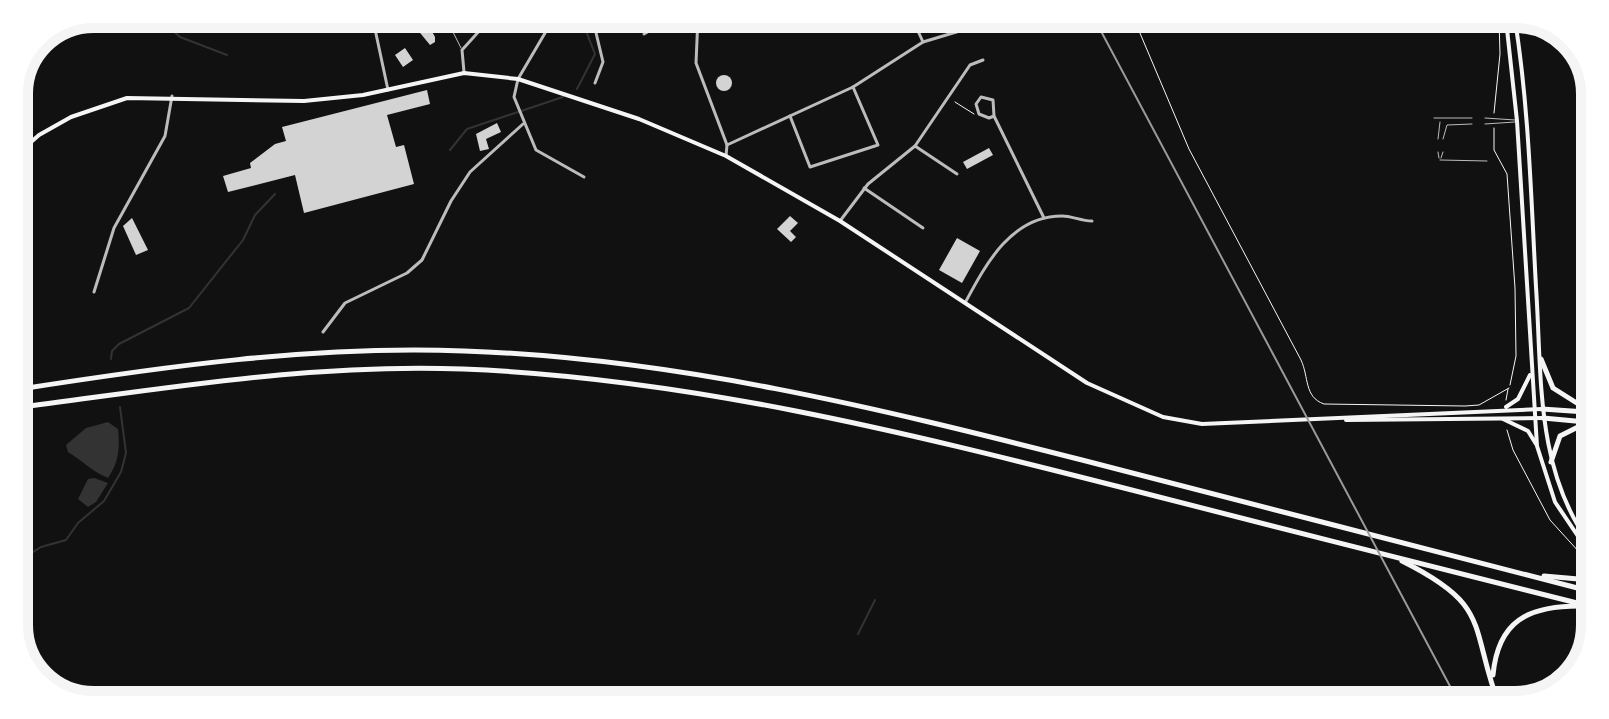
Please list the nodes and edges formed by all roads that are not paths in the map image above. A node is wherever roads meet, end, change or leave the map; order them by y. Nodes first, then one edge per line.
1 (295, 28) edge
2 (341, 28) edge
3 (375, 28) edge
4 (451, 28) edge
5 (481, 28) edge
6 (548, 28) edge
7 (595, 28) edge
8 (654, 28) edge
9 (698, 28) edge
10 (917, 28) edge
11 (970, 28) edge
12 (1507, 28) edge
13 (1516, 28) edge
14 (316, 30) joint
15 (644, 34) dead end
16 (923, 42) junction
17 (462, 50) junction
18 (983, 60) dead end
19 (464, 73) junction
20 (518, 79) junction
21 (595, 83) dead end
22 (853, 87) junction
23 (388, 90) junction
24 (172, 96) junction
25 (790, 116) junction
26 (994, 116) junction
27 (1434, 118) dead end
28 (1472, 118) dead end
29 (1485, 118) dead end
30 (1441, 120) junction
31 (1517, 121) junction
32 (523, 124) junction
33 (1472, 124) dead end
34 (1485, 124) dead end
35 (1438, 139) dead end
36 (1443, 139) dead end
37 (727, 145) junction
38 (28, 146) edge
39 (915, 146) junction
40 (1438, 152) dead end
41 (1443, 152) dead end
42 (726, 156) junction
43 (1440, 160) junction
44 (1487, 161) dead end
45 (957, 174) dead end
46 (584, 177) dead end
47 (864, 188) junction
48 (1044, 218) junction
49 (840, 221) junction
50 (1092, 221) dead end
51 (923, 228) dead end
52 (94, 292) dead end
53 (965, 303) junction
54 (323, 332) dead end
55 (1541, 359) junction
56 (1530, 375) junction
57 (28, 388) edge
58 (28, 406) edge
59 (1581, 406) edge
60 (1504, 408) junction
61 (1532, 409) junction
62 (1542, 409) junction
63 (1581, 412) edge
64 (1501, 418) junction
65 (1533, 418) junction
66 (1543, 418) junction
67 (1343, 420) junction
68 (1581, 422) edge
69 (1581, 427) edge
70 (1537, 446) junction
71 (1551, 462) junction
72 (1581, 529) edge
73 (1581, 541) edge
74 (1390, 556) junction
75 (1523, 574) junction
76 (1581, 579) edge
77 (1581, 589) edge
78 (1581, 604) edge
79 (1581, 606) edge
80 (1493, 684) junction
81 (1495, 691) edge

1 - 14 street
2 - 14 street
3 - 23 street
4 - 17 lane
5 - 17 street
6 - 20 street
7 - 21 street
8 - 15 street
9 - 37 street
10 - 16 street
11 - 16 street
12 - 31 main road
13 - 55 main road
16 - 22 street
17 - 19 street
18 - 39 street
19 - 20 main road
19 - 23 main road
20 - 32 street
20 - 42 main road
22 - 25 street
22 - 25 street
23 - 24 main road
24 - 38 main road
24 - 52 street
25 - 37 street
26 - 26 street
26 - 48 street
27 - 30 lane
28 - 30 lane
29 - 31 lane
30 - 35 lane
31 - 34 lane
31 - 56 main road
32 - 46 street
32 - 54 street
33 - 36 lane
37 - 42 street
39 - 45 street
39 - 47 street
40 - 43 lane
41 - 43 lane
42 - 49 main road
43 - 44 lane
47 - 49 street
47 - 51 street
48 - 50 street
48 - 53 street
49 - 53 main road
53 - 67 main road
55 - 59 highway
55 - 62 main road
56 - 60 main road
56 - 61 main road
57 - 75 highway
58 - 74 highway
60 - 61 main road
60 - 67 main road
61 - 62 main road
61 - 65 main road
62 - 63 highway
62 - 66 main road
64 - 65 main road
64 - 67 main road
64 - 70 main road
65 - 66 main road
65 - 70 main road
66 - 68 highway
66 - 71 main road
69 - 71 highway
70 - 73 main road
71 - 72 main road
74 - 78 highway
74 - 80 highway
75 - 76 highway
75 - 77 highway
79 - 80 highway
80 - 81 highway

